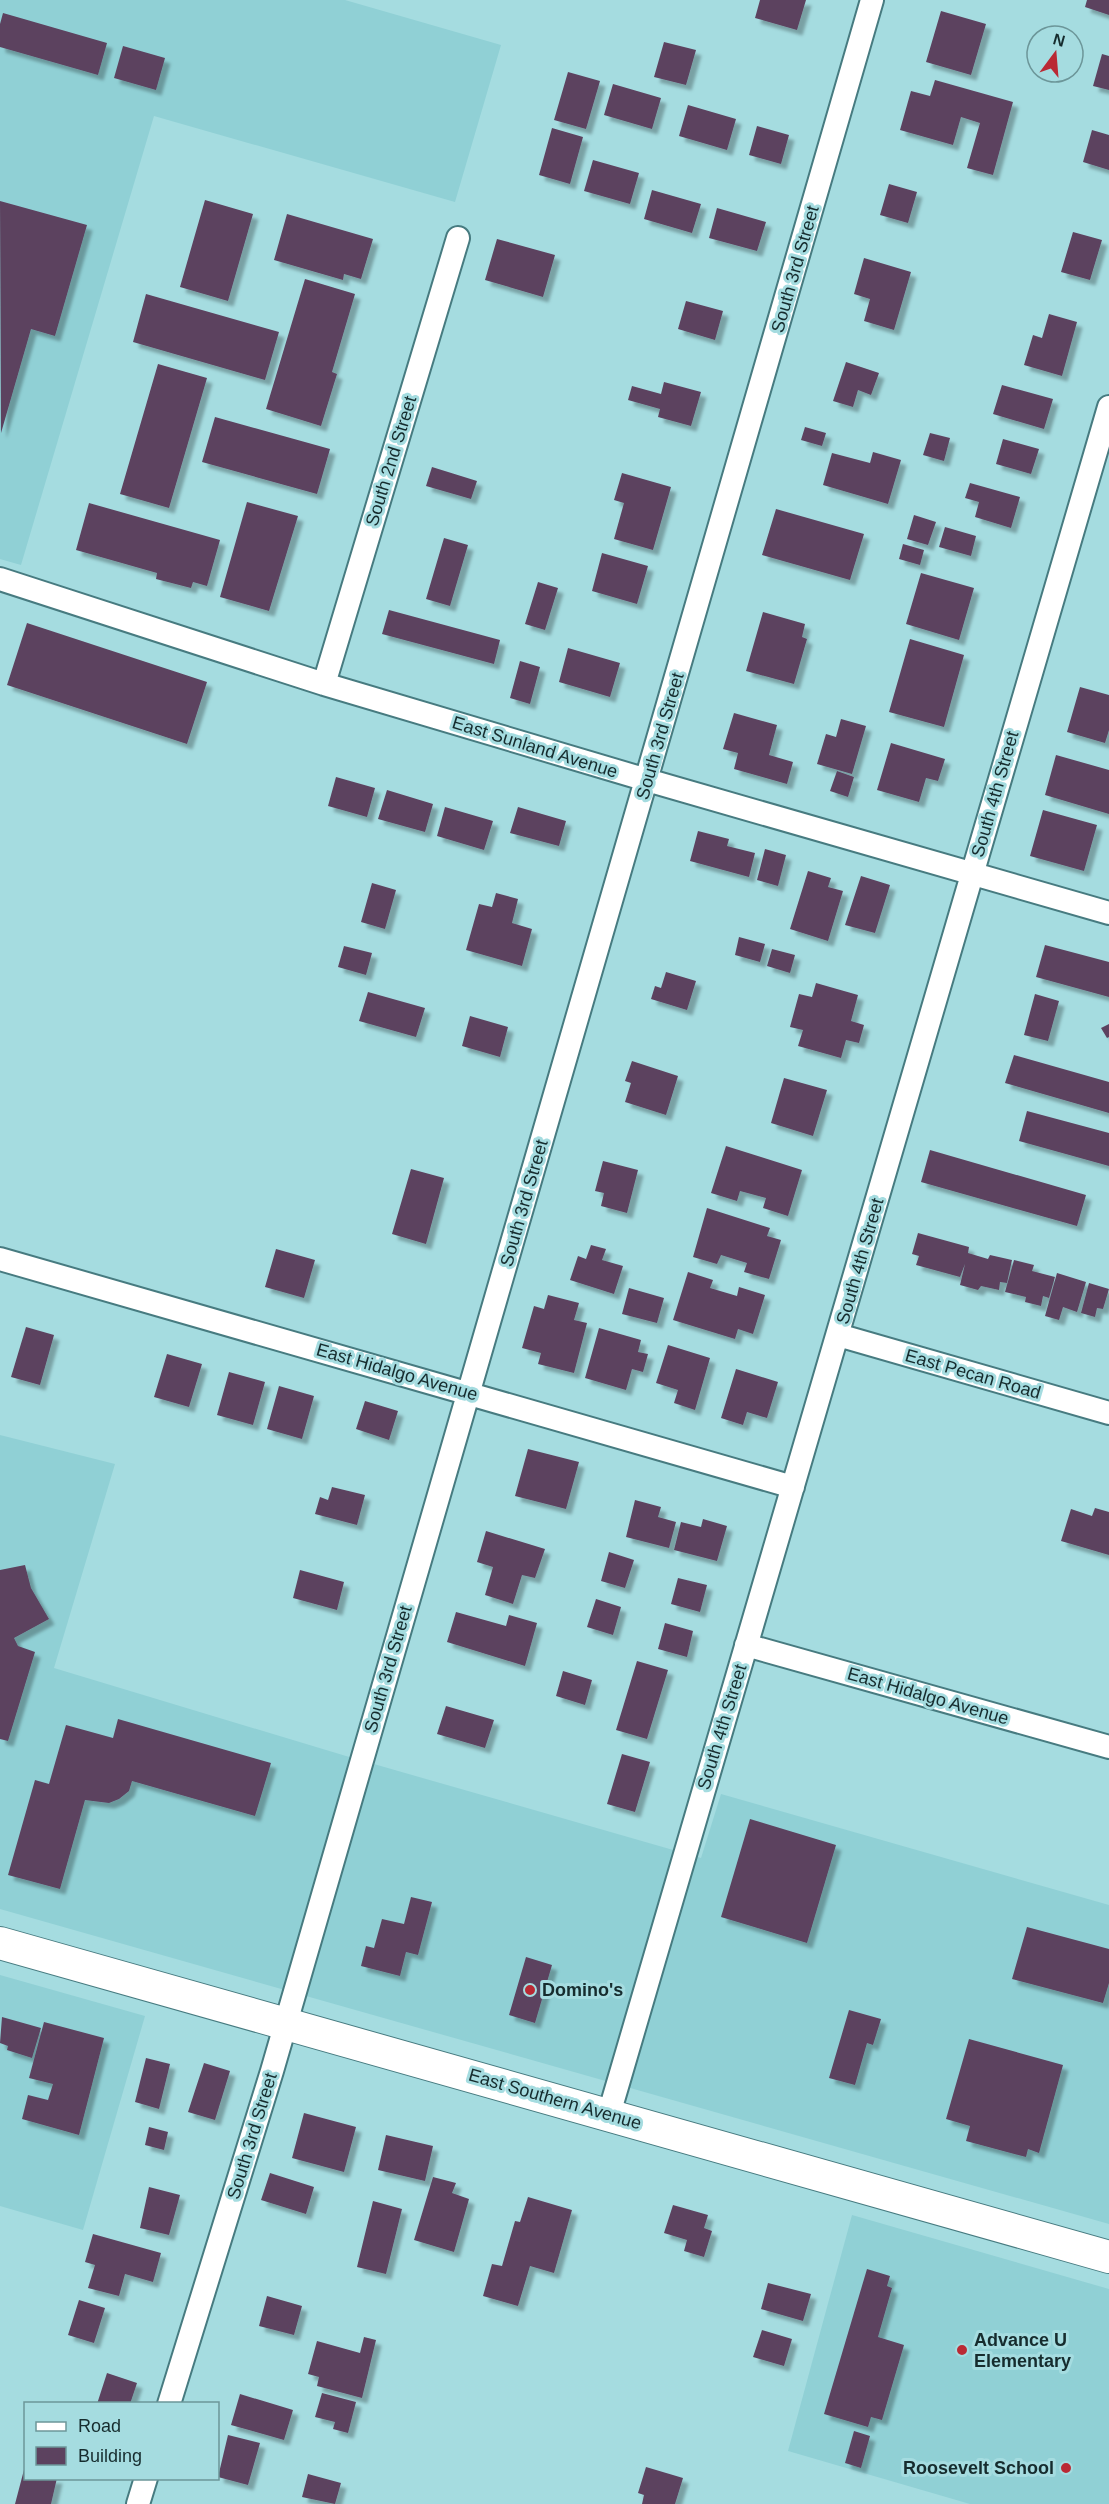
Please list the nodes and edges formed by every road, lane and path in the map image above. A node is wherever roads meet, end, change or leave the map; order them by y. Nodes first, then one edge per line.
1 (873, 0) edge
2 (458, 238) dead end
3 (1109, 407) edge
4 (0, 579) edge
5 (324, 684) junction
6 (647, 780) junction
7 (972, 872) junction
8 (1109, 913) edge
9 (0, 1259) edge
10 (838, 1335) junction
11 (469, 1393) junction
12 (1109, 1413) edge
13 (793, 1487) junction
14 (746, 1645) junction
15 (1109, 1747) edge
16 (0, 1943) edge
17 (286, 2023) junction
18 (609, 2114) junction
19 (1109, 2257) edge
20 (169, 2402) edge
21 (145, 2480) edge
22 (138, 2504) edge

1 - 6 street, South 3rd Street
2 - 5 street, South 2nd Street
3 - 7 street, South 4th Street
4 - 5 street, East Sunland Avenue
5 - 6 street, East Sunland Avenue
6 - 7 street, East Sunland Avenue
6 - 11 street, South 3rd Street
7 - 8 street, East Sunland Avenue
7 - 10 street, South 4th Street
9 - 11 street, East Hidalgo Avenue
10 - 12 street, East Pecan Road
10 - 13 street, South 4th Street
11 - 13 street, East Hidalgo Avenue
11 - 17 street, South 3rd Street
13 - 14 street, South 4th Street
14 - 15 street, East Hidalgo Avenue
14 - 18 street, South 4th Street
16 - 17 main road, East Southern Avenue
17 - 18 main road, East Southern Avenue
17 - 20 street, South 3rd Street
18 - 19 main road, East Southern Avenue
21 - 22 street

